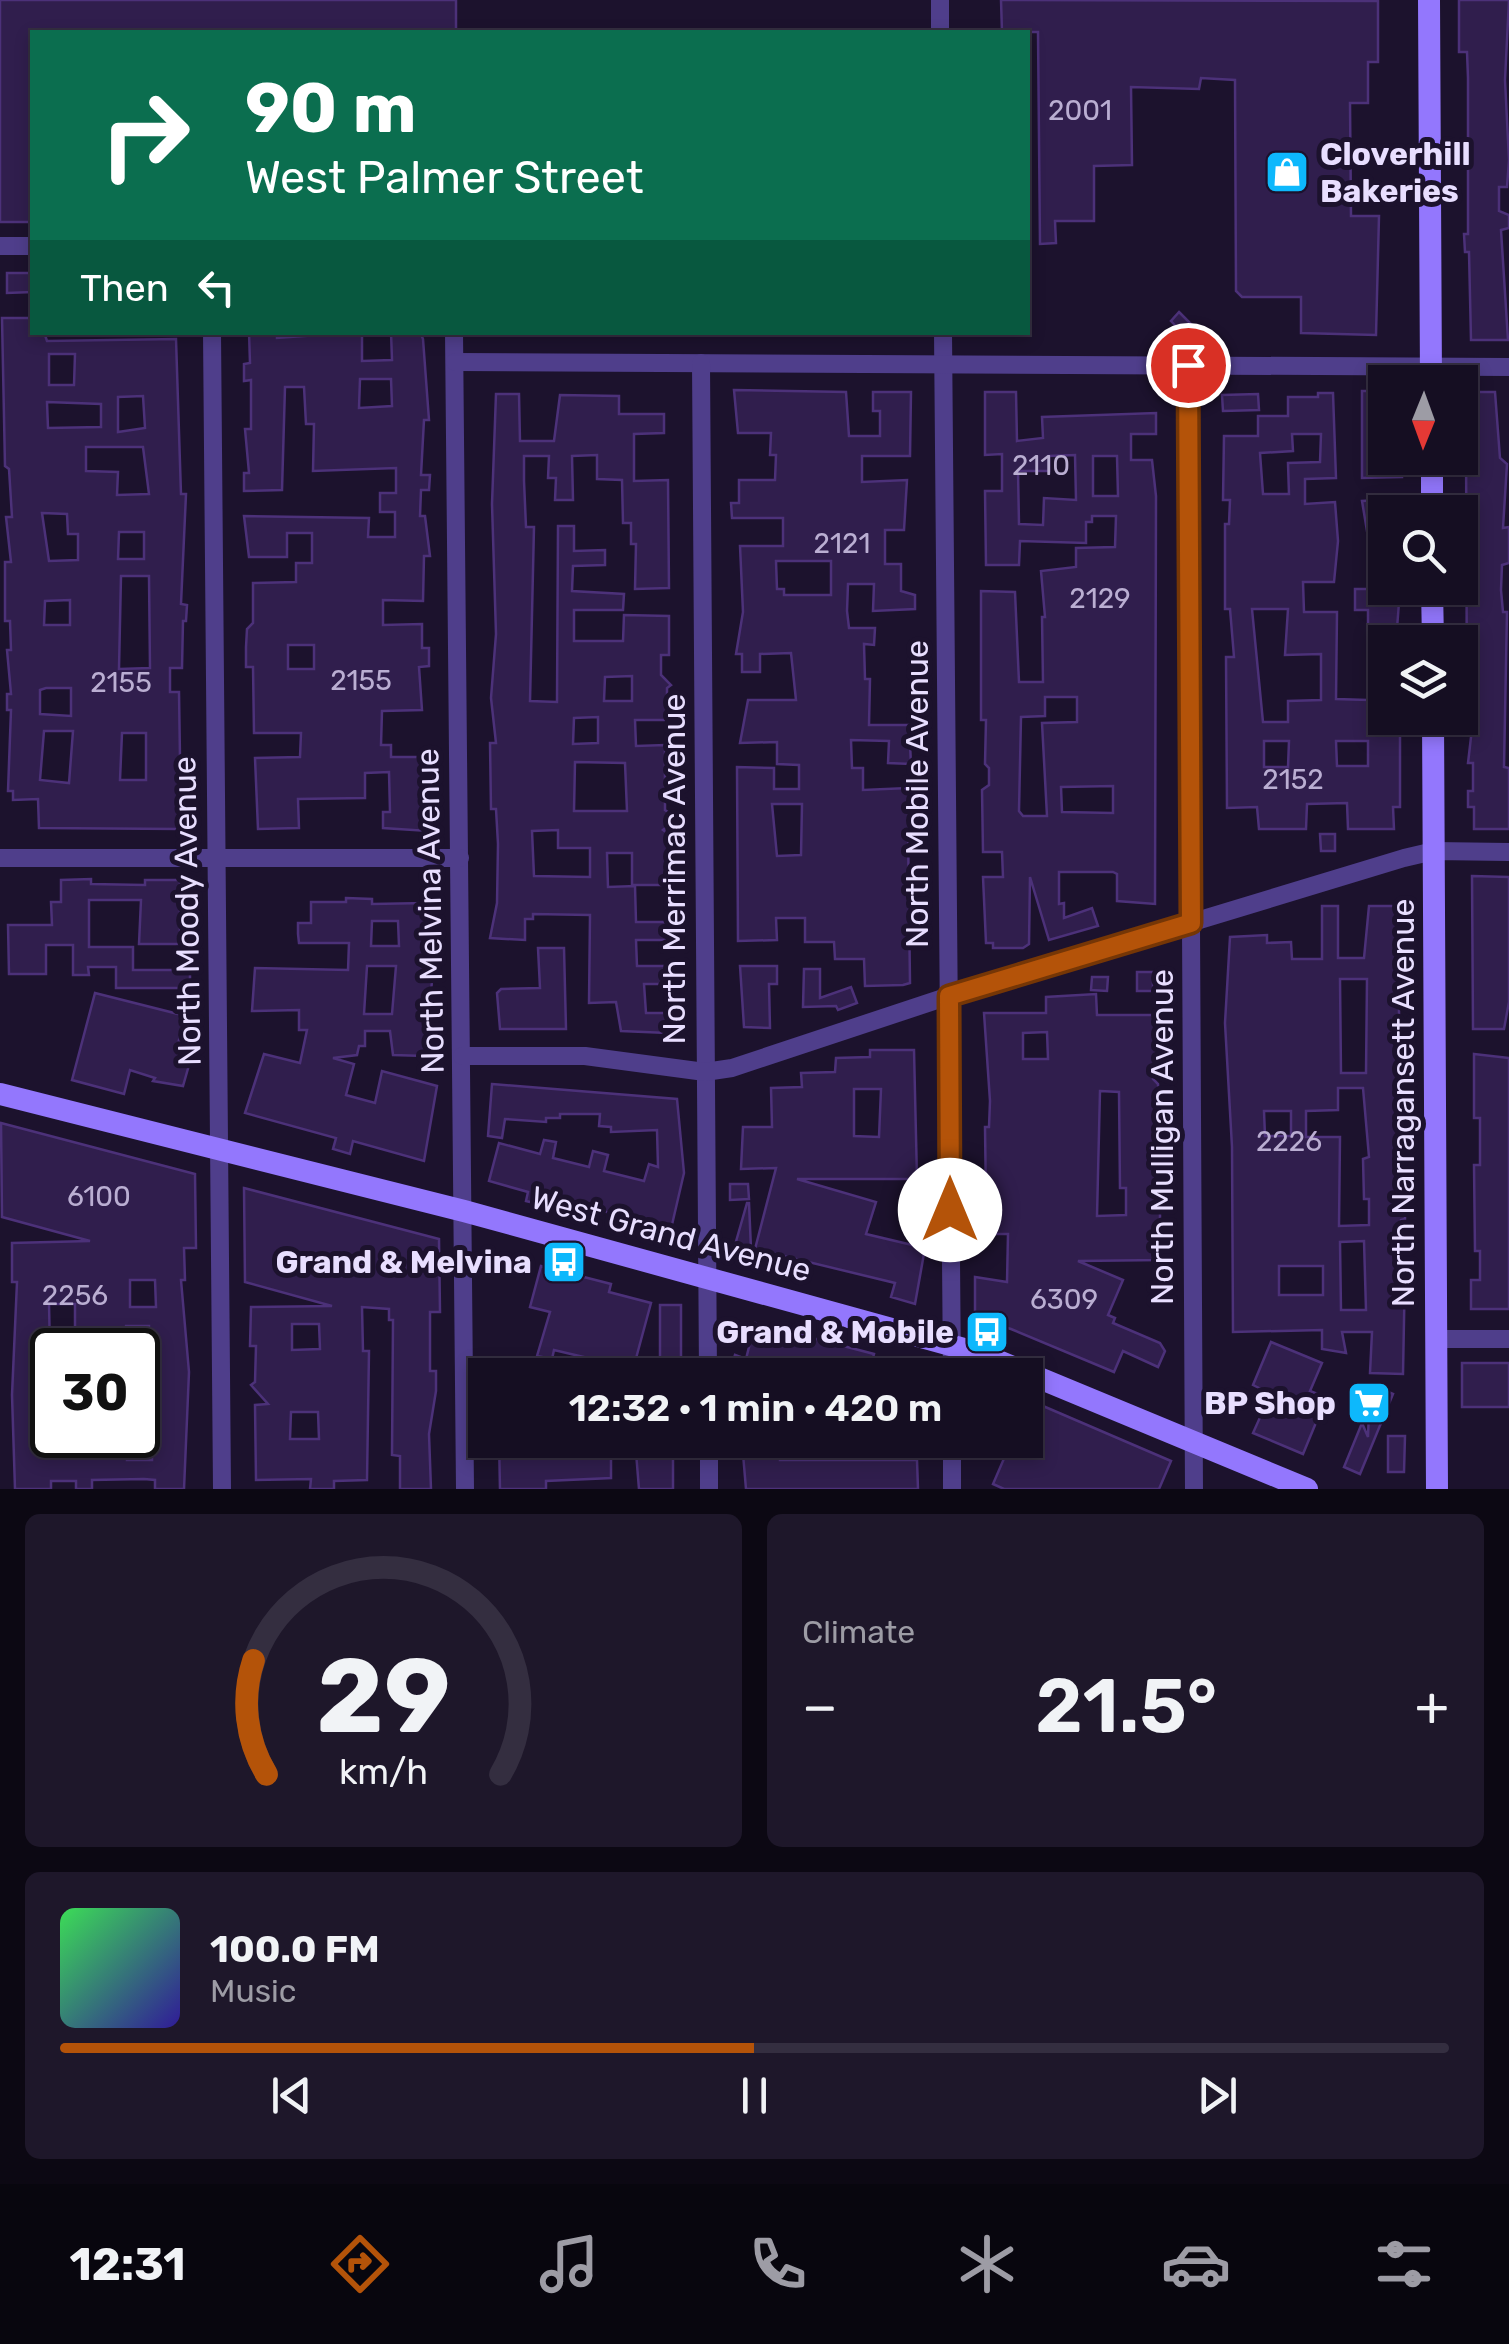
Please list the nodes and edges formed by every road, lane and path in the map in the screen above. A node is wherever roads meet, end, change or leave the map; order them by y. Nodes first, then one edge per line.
1 (940, 0) edge
2 (1430, 0) edge
3 (940, 30) edge
4 (0, 246) edge
5 (30, 246) edge
6 (212, 335) edge
7 (454, 335) edge
8 (943, 335) edge
9 (455, 362) junction
10 (701, 363) junction
11 (944, 364) junction
12 (1188, 365) junction
13 (1431, 365) edge
14 (1509, 367) edge
15 (1478, 370) edge
16 (1368, 372) edge
17 (1433, 735) edge
18 (1434, 851) junction
19 (1509, 852) edge
20 (0, 858) edge
21 (216, 858) junction
22 (460, 858) junction
23 (1191, 923) junction
24 (949, 996) junction
25 (462, 1056) junction
26 (705, 1072) junction
27 (0, 1094) edge
28 (219, 1149) junction
29 (464, 1212) junction
30 (706, 1277) junction
31 (1436, 1339) junction
32 (1509, 1339) edge
33 (952, 1345) junction
34 (708, 1358) edge
35 (952, 1358) edge
36 (1194, 1440) junction
37 (709, 1458) edge
38 (952, 1458) edge
39 (222, 1489) edge
40 (465, 1489) edge
41 (709, 1489) edge
42 (952, 1489) edge
43 (1194, 1489) edge
44 (1307, 1489) edge
45 (1437, 1489) edge

1 - 3 street
2 - 13 main road
4 - 5 street
6 - 21 street, North Moody Avenue
7 - 9 street, North Melvina Avenue
8 - 11 street, North Mobile Avenue
9 - 10 street
9 - 22 street, North Melvina Avenue
10 - 11 street
10 - 26 street, North Merrimac Avenue
11 - 12 street
11 - 24 street, North Mobile Avenue
12 - 16 street
12 - 23 street, North Mulligan Avenue
14 - 15 street
17 - 18 main road, North Narragansett Avenue
18 - 19 street
18 - 23 street
18 - 31 main road, North Narragansett Avenue
20 - 21 street
21 - 22 street
21 - 28 street, North Moody Avenue
22 - 25 street, North Melvina Avenue
23 - 24 street
23 - 36 street, North Mulligan Avenue
24 - 26 street
24 - 33 street, North Mobile Avenue
25 - 26 street
25 - 29 street, North Melvina Avenue
26 - 30 street, North Merrimac Avenue
27 - 28 main road, West Grand Avenue
28 - 29 main road, West Grand Avenue
28 - 39 street, North Moody Avenue
29 - 30 main road, West Grand Avenue
29 - 40 street, North Melvina Avenue
30 - 33 main road, West Grand Avenue
30 - 34 street, North Merrimac Avenue
31 - 32 street
31 - 45 main road, North Narragansett Avenue
33 - 35 street, North Mobile Avenue
33 - 36 main road, West Grand Avenue
36 - 43 street, North Mulligan Avenue
36 - 44 main road, West Grand Avenue
37 - 41 street
38 - 42 street

